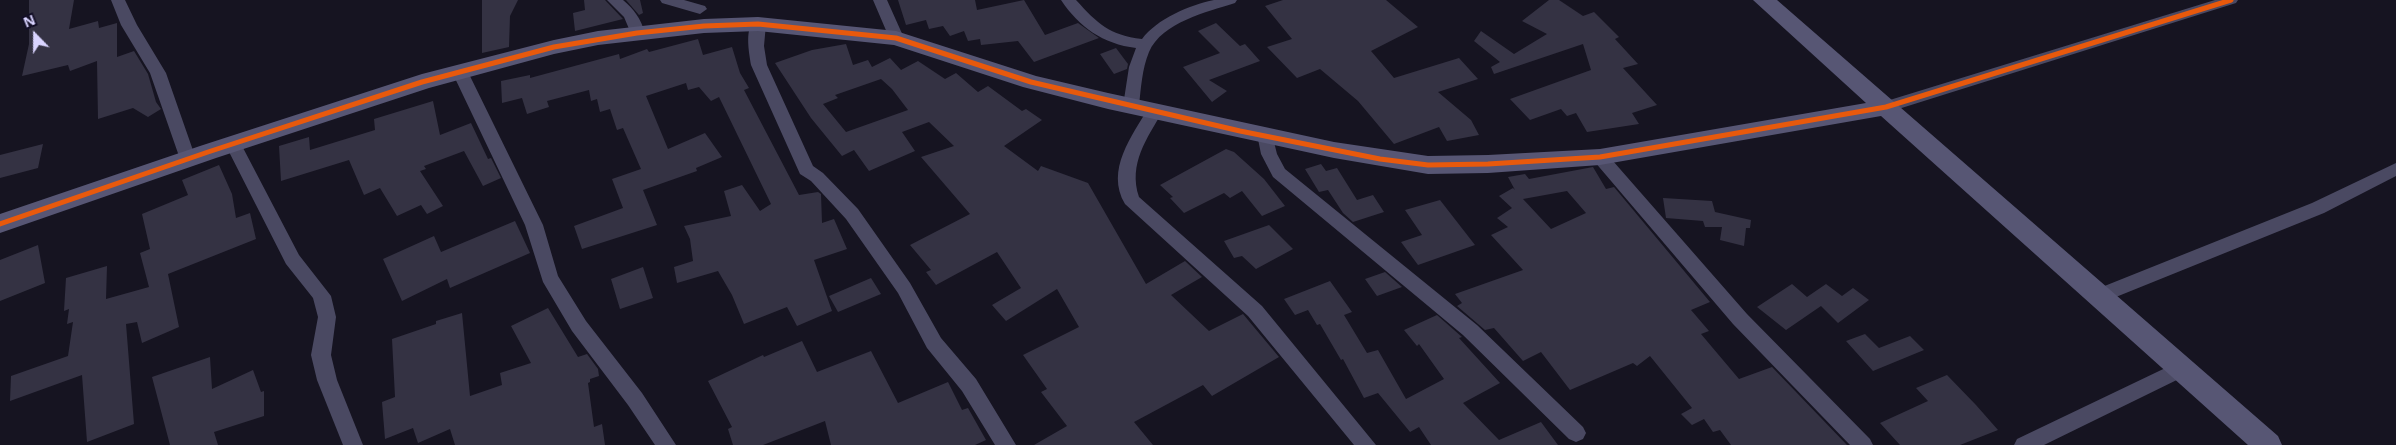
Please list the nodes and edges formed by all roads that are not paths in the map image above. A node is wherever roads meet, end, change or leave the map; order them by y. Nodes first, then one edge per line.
1 (118, 0) edge
2 (614, 0) edge
3 (667, 0) edge
4 (880, 0) edge
5 (1068, 0) edge
6 (1230, 0) edge
7 (1764, 0) edge
8 (2231, 0) edge
9 (700, 12) edge
10 (758, 24) junction
11 (637, 33) junction
12 (896, 38) junction
13 (1145, 44) junction
14 (460, 72) junction
15 (1131, 106) junction
16 (1886, 107) junction
17 (1155, 112) junction
18 (1265, 134) junction
19 (233, 144) junction
20 (1600, 157) junction
21 (188, 159) junction
22 (2396, 169) edge
23 (0, 224) edge
24 (2099, 296) junction
25 (2180, 368) junction
26 (1576, 434) dead end
27 (353, 445) edge
28 (666, 445) edge
29 (1006, 445) edge
30 (1366, 445) edge
31 (1863, 445) edge
32 (2024, 445) edge
33 (2268, 445) edge

1 - 21 street
2 - 11 street
3 - 9 street
4 - 12 street
5 - 13 street
6 - 13 street
7 - 16 street
8 - 16 street
9 - 10 street
9 - 11 street
10 - 12 street
10 - 29 street
11 - 14 street
12 - 15 street
13 - 15 street
14 - 19 street
14 - 28 street
15 - 17 street
16 - 20 street
16 - 24 street
17 - 18 street
17 - 30 street
18 - 20 street
18 - 26 street
19 - 21 street
19 - 27 street
20 - 31 street
21 - 23 street
22 - 24 street
24 - 25 street
25 - 32 street
25 - 33 street

